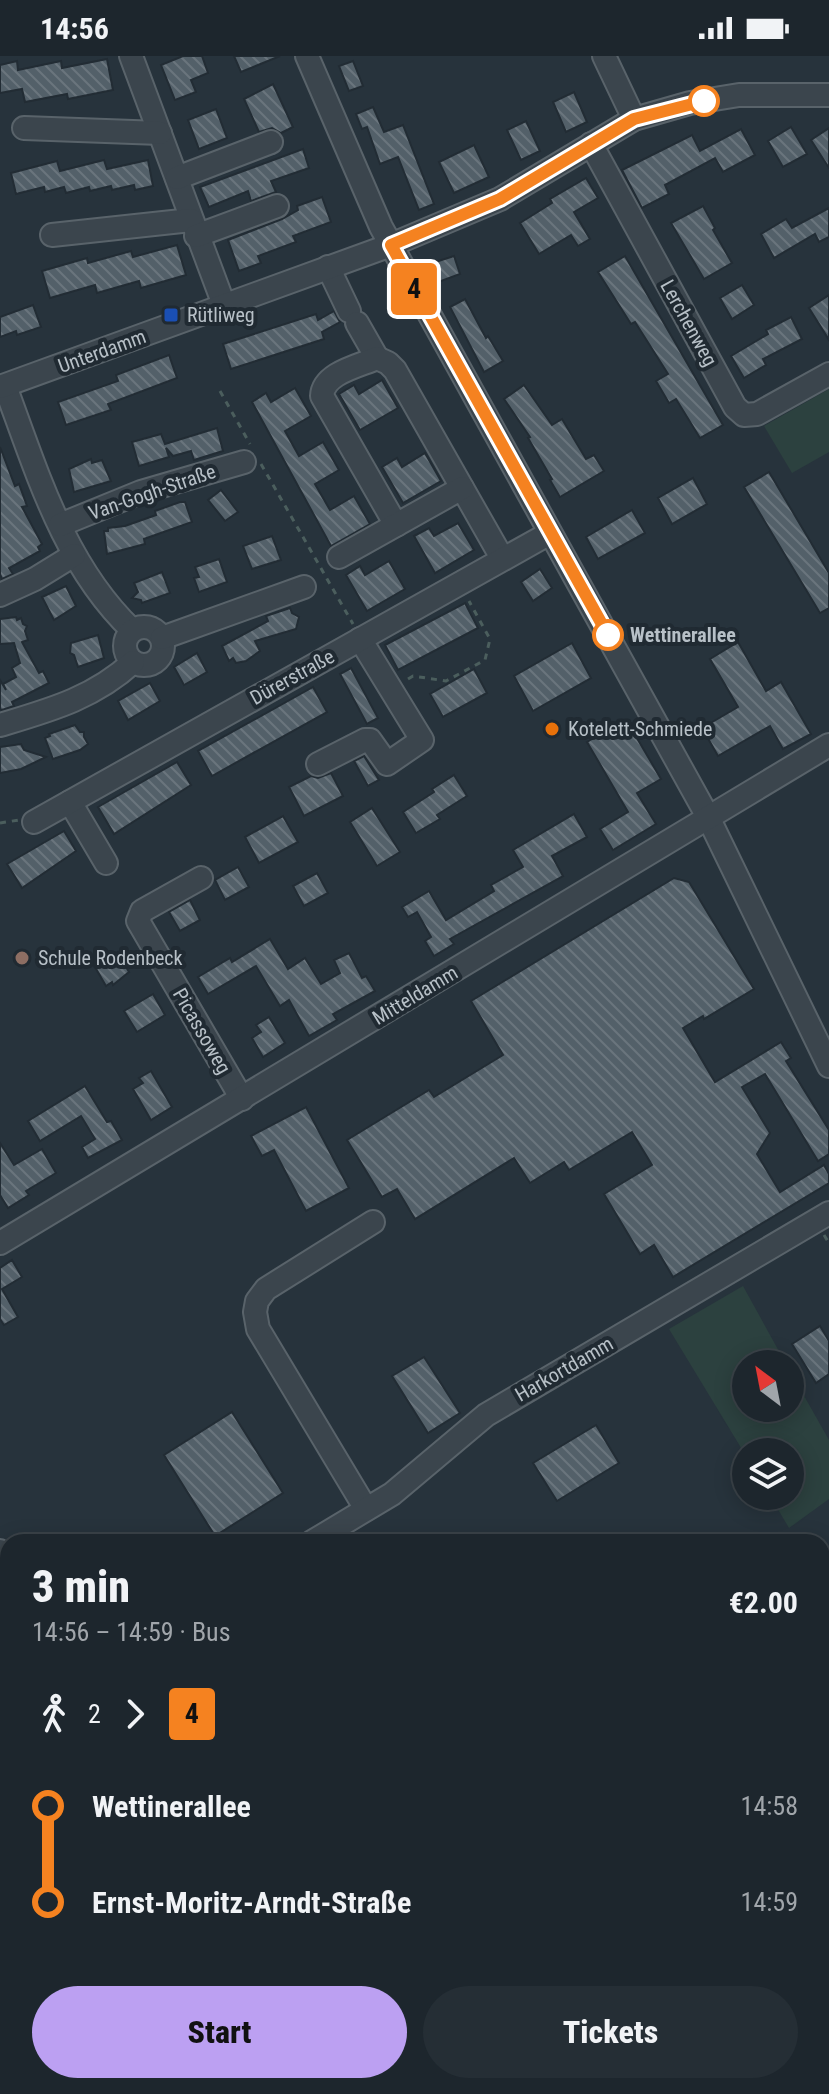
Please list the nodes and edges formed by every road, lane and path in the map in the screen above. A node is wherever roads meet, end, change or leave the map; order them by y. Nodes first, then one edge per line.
1 (131, 56) edge
2 (307, 56) edge
3 (604, 56) edge
4 (829, 95) edge
5 (634, 119) junction
6 (24, 128) dead end
7 (160, 133) junction
8 (271, 142) dead end
9 (591, 144) junction
10 (177, 178) junction
11 (277, 206) dead end
12 (194, 228) junction
13 (52, 235) dead end
14 (391, 245) junction
15 (328, 267) junction
16 (224, 305) junction
17 (377, 358) junction
18 (829, 374) edge
19 (3, 387) edge
20 (220, 391) dead end
21 (244, 462) dead end
22 (462, 488) junction
23 (60, 525) junction
24 (396, 525) junction
25 (550, 533) junction
26 (74, 555) junction
27 (339, 557) dead end
28 (502, 558) junction
29 (459, 583) junction
30 (304, 587) dead end
31 (0, 595) edge
32 (132, 630) junction
33 (162, 638) junction
34 (360, 639) junction
35 (133, 662) junction
36 (390, 689) junction
37 (0, 725) edge
38 (829, 745) edge
39 (318, 764) dead end
40 (70, 802) junction
41 (708, 817) junction
42 (34, 822) dead end
43 (106, 863) dead end
44 (201, 878) dead end
45 (829, 1066) edge
46 (242, 1099) junction
47 (829, 1213) edge
48 (373, 1222) dead end
49 (0, 1243) edge
50 (366, 1509) junction
51 (325, 1534) edge

1 - 7 street
2 - 14 street
3 - 5 street
4 - 5 street, Unterdamm
5 - 9 street, Unterdamm
6 - 7 street
7 - 10 street
8 - 10 street
9 - 14 street, Unterdamm
9 - 18 street, Lerchenweg
10 - 12 street
11 - 12 street
12 - 13 street
12 - 16 street
14 - 15 street, Unterdamm
14 - 25 street
15 - 16 street, Unterdamm
15 - 17 street
16 - 19 street, Unterdamm
17 - 22 street
17 - 24 street
19 - 23 street
20 - 34 path
21 - 23 street, Van-Gogh-Straße
22 - 24 street
22 - 28 street
23 - 26 street
24 - 27 street
25 - 28 street, Dürerstraße
25 - 41 street
26 - 31 street
26 - 32 street
28 - 29 street, Dürerstraße
29 - 34 street, Dürerstraße
29 - 36 path
30 - 33 street
32 - 33 street
32 - 35 street
33 - 35 street
34 - 36 street
34 - 40 street, Dürerstraße
35 - 37 street
36 - 39 street
38 - 41 street, Mitteldamm
40 - 42 street, Dürerstraße
40 - 43 street
41 - 45 street
41 - 46 street, Mitteldamm
44 - 46 street, Picassoweg
46 - 49 street, Mitteldamm
47 - 50 street, Harkortdamm
48 - 50 street
50 - 51 street, Harkortdamm

